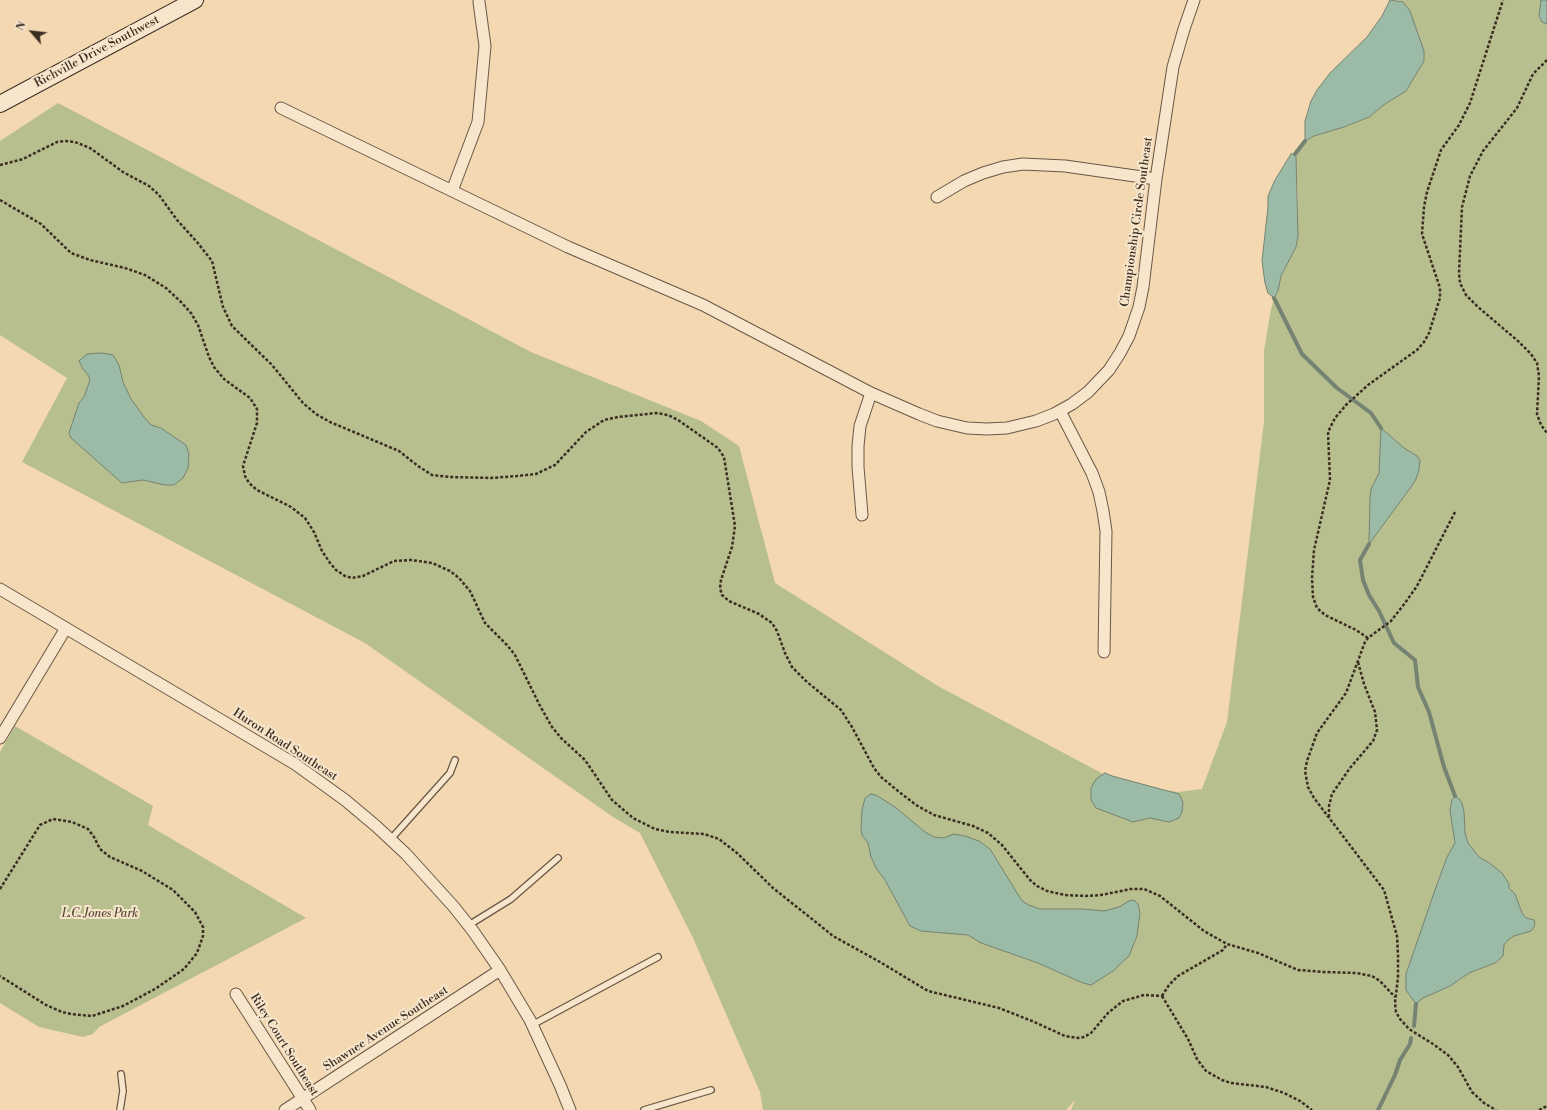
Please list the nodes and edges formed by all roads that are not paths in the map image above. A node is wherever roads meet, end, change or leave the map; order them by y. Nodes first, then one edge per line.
1 (195, 0) edge
2 (1194, 0) edge
3 (479, 2) dead end
4 (0, 104) edge
5 (281, 108) dead end
6 (1156, 179) junction
7 (452, 191) junction
8 (937, 197) dead end
9 (871, 392) junction
10 (1060, 411) junction
11 (862, 515) dead end
12 (0, 589) edge
13 (66, 628) junction
14 (1104, 652) dead end
15 (0, 738) edge
16 (455, 760) dead end
17 (390, 840) junction
18 (558, 858) dead end
19 (469, 925) junction
20 (658, 957) dead end
21 (500, 970) junction
22 (236, 994) dead end
23 (532, 1025) junction
24 (121, 1074) dead end
25 (711, 1090) dead end
26 (302, 1099) junction
27 (120, 1110) edge
28 (285, 1110) edge
29 (310, 1110) edge
30 (570, 1110) edge
31 (644, 1110) edge

1 - 4 main road, Richville Drive Southwest
2 - 6 street, Championship Circle Southeast
3 - 7 street
5 - 7 street, Championship Circle Southeast
6 - 8 street
6 - 10 street, Championship Circle Southeast
7 - 9 street, Championship Circle Southeast
9 - 10 street, Championship Circle Southeast
9 - 11 street
10 - 14 street
12 - 13 street, Huron Road Southeast
13 - 15 street
13 - 17 street, Huron Road Southeast
16 - 17 lane
17 - 19 street, Huron Road Southeast
18 - 19 lane
19 - 21 street, Huron Road Southeast
20 - 23 lane
21 - 23 street, Huron Road Southeast
21 - 26 street, Shawnee Avenue Southeast
22 - 26 street, Riley Court Southeast
23 - 30 street, Huron Road Southeast
24 - 27 lane
25 - 31 lane
26 - 28 street, Shawnee Avenue Southeast
26 - 29 street, Riley Court Southeast

